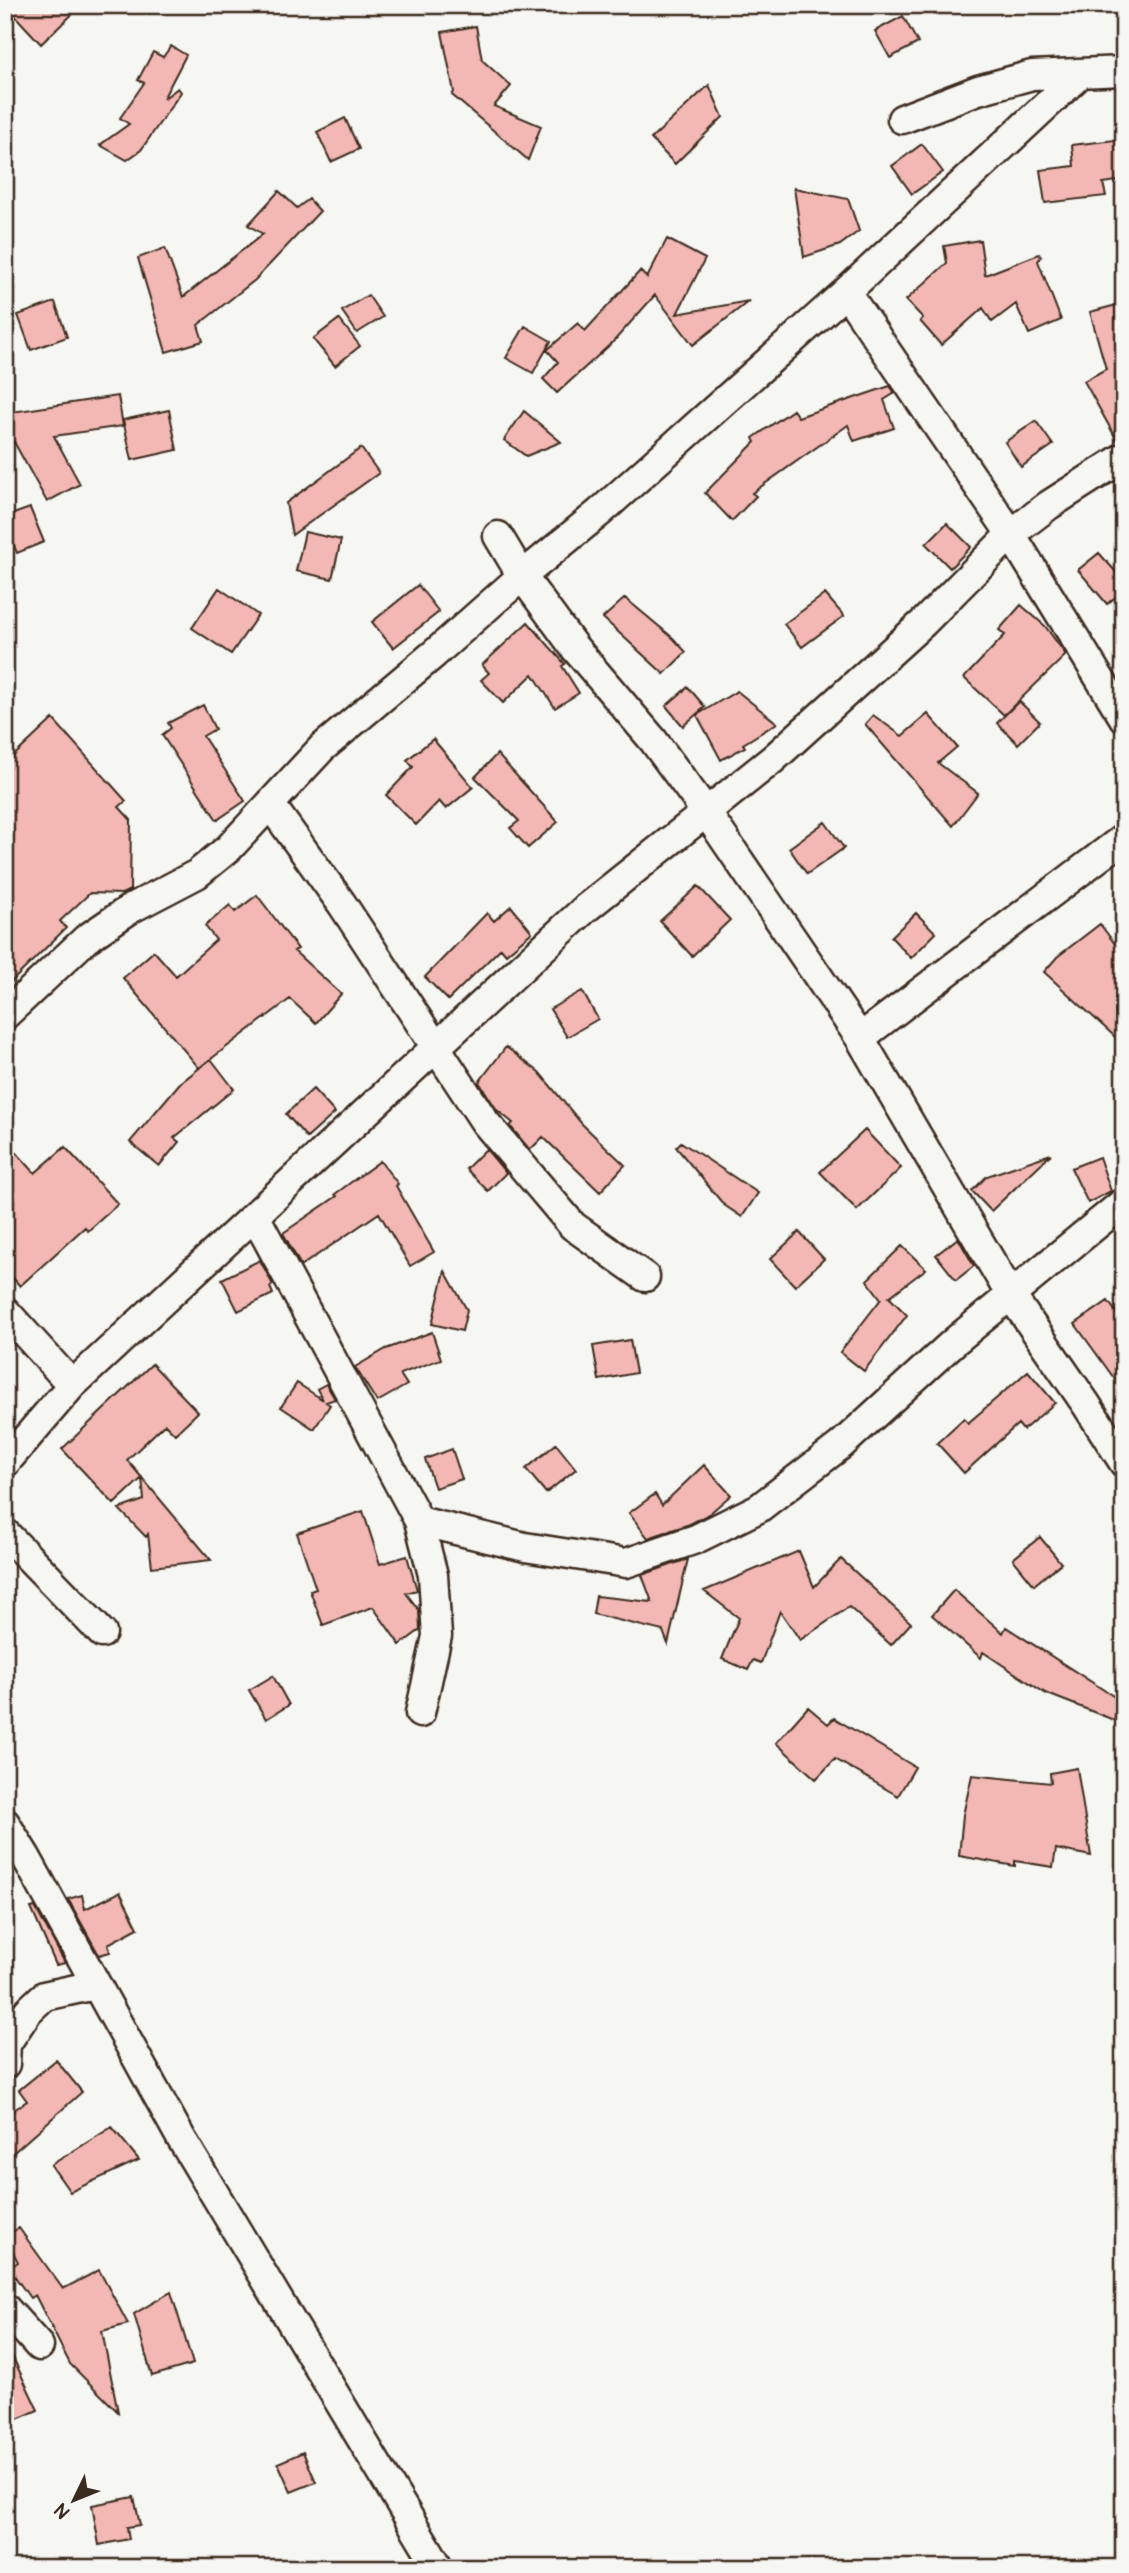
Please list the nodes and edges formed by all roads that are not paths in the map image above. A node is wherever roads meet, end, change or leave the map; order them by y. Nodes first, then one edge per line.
1 (1124, 71) edge
2 (1080, 74) junction
3 (902, 119) dead end
4 (846, 292) junction
5 (1124, 457) edge
6 (1011, 534) junction
7 (498, 536) dead end
8 (522, 576) junction
9 (1124, 718) edge
10 (270, 804) junction
11 (706, 812) junction
12 (1124, 838) edge
13 (5, 1015) edge
14 (860, 1038) junction
15 (435, 1048) junction
16 (1124, 1202) edge
17 (255, 1216) junction
18 (645, 1277) dead end
19 (1010, 1294) junction
20 (5, 1311) edge
21 (72, 1385) junction
22 (1124, 1463) edge
23 (5, 1464) edge
24 (419, 1521) junction
25 (5, 1532) edge
26 (102, 1633) dead end
27 (420, 1713) dead end
28 (5, 1823) edge
29 (95, 1985) junction
30 (5, 2064) edge
31 (5, 2308) edge
32 (39, 2346) dead end
33 (439, 2568) edge

1 - 2 street
2 - 3 street
2 - 4 street
4 - 6 street
4 - 8 street
5 - 6 street
6 - 9 street
6 - 11 street
7 - 8 street
8 - 10 street
8 - 11 street
10 - 13 street
10 - 15 street
11 - 14 street
11 - 15 street
12 - 14 street
14 - 19 street
15 - 17 street
15 - 18 street
16 - 19 street
17 - 21 street
17 - 24 street
19 - 22 street
19 - 24 street
20 - 21 street
21 - 23 street
24 - 27 street
25 - 26 street
28 - 29 street
29 - 30 street
29 - 33 street
31 - 32 street

